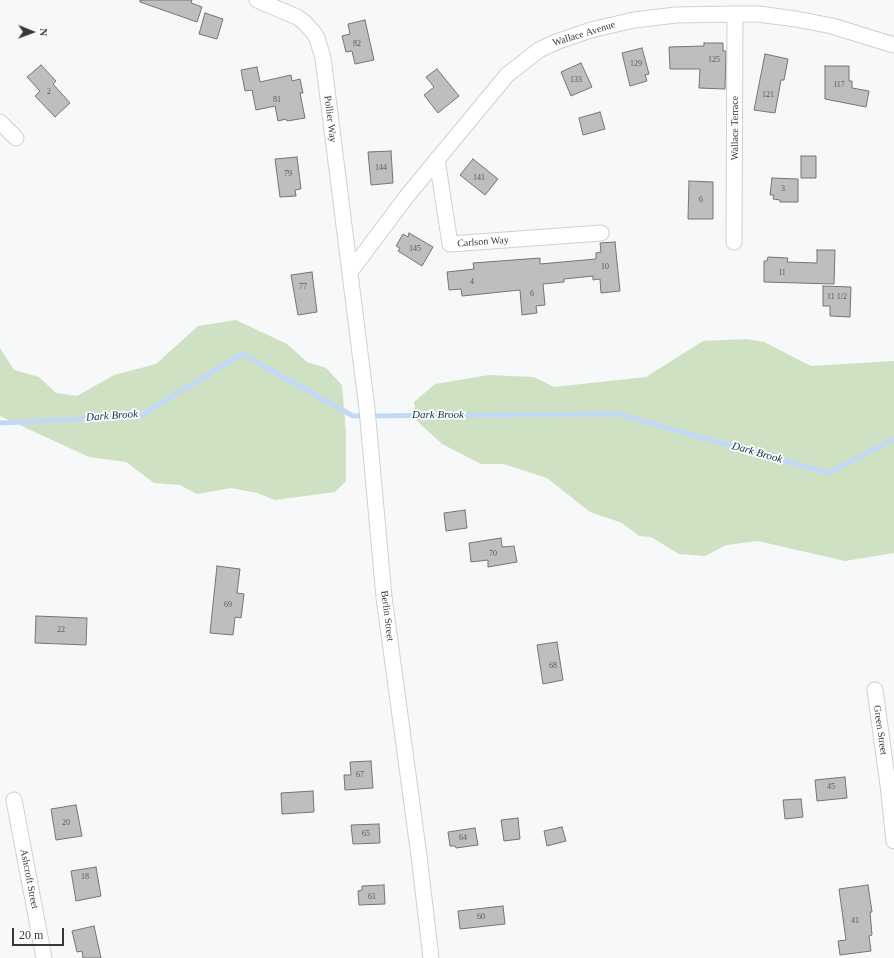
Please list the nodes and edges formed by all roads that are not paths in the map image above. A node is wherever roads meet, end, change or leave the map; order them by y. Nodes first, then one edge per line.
1 (257, 0) edge
2 (735, 14) junction
3 (894, 45) edge
4 (0, 122) edge
5 (16, 138) dead end
6 (437, 160) junction
7 (601, 233) dead end
8 (734, 242) dead end
9 (350, 272) junction
10 (875, 690) dead end
11 (14, 800) dead end
12 (894, 841) edge
13 (44, 958) edge
14 (431, 958) edge

1 - 9 street, Pollier Way
2 - 3 street, Wallace Avenue
2 - 6 street, Wallace Avenue
2 - 8 street, Wallace Terrace
4 - 5 street
6 - 7 street, Carlson Way
6 - 9 street, Wallace Avenue
9 - 14 street, Berlin Street
10 - 12 street, Green Street
11 - 13 street, Ashcroft Street

